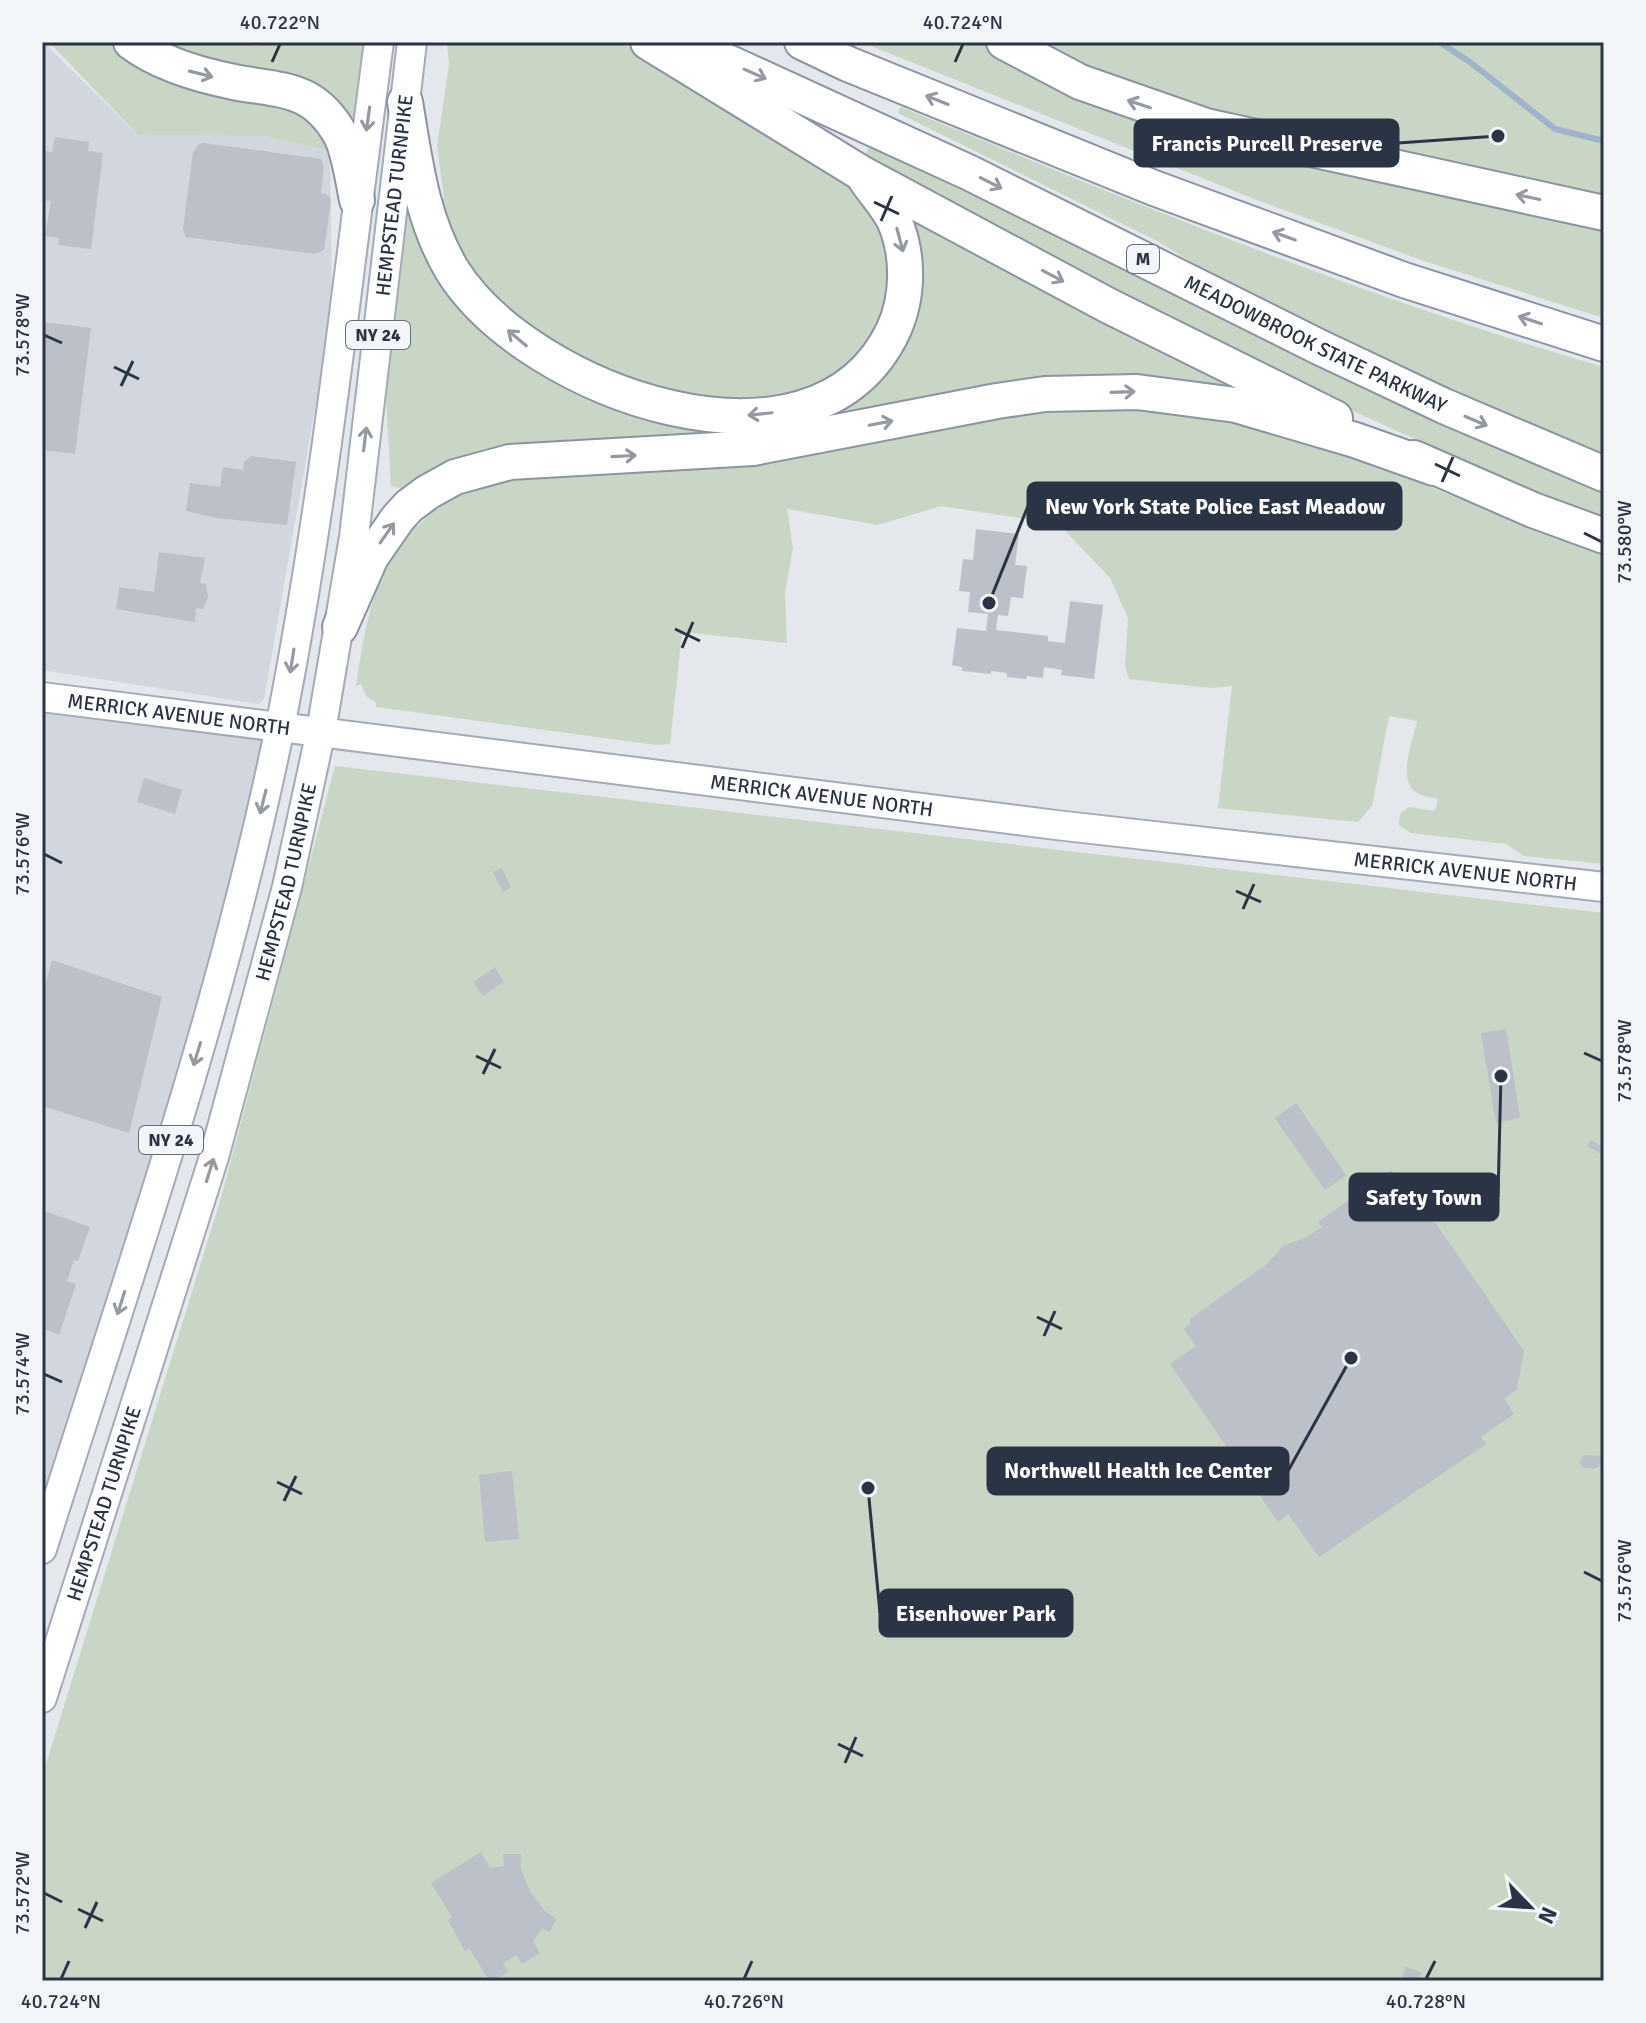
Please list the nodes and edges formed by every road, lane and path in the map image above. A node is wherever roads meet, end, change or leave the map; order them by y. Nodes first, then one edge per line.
1 (131, 42) edge
2 (379, 42) edge
3 (412, 42) edge
4 (648, 42) edge
5 (684, 42) edge
6 (802, 42) edge
7 (1004, 42) edge
8 (405, 102) junction
9 (861, 173) junction
10 (357, 200) junction
11 (1604, 213) edge
12 (1604, 344) edge
13 (1434, 468) junction
14 (1604, 474) edge
15 (1604, 536) edge
16 (340, 627) junction
17 (42, 697) edge
18 (280, 726) junction
19 (321, 731) junction
20 (1604, 887) edge
21 (42, 1549) edge
22 (42, 1698) edge

1 -> 10 highway
2 -> 10 main road, HEMPSTEAD TURNPIKE / NY 24
3 - 8 main road, HEMPSTEAD TURNPIKE / NY 24
4 - 9 highway
5 -> 14 highway, MEADOWBROOK STATE PARKWAY / M
12 -> 6 highway
11 -> 7 highway
9 -> 8 highway
16 -> 8 main road, HEMPSTEAD TURNPIKE / NY 24
9 -> 13 highway
10 -> 18 main road, HEMPSTEAD TURNPIKE / NY 24
13 - 15 highway
16 -> 13 highway
16 - 19 main road, HEMPSTEAD TURNPIKE / NY 24
17 - 18 main road, MERRICK AVENUE NORTH
18 - 19 main road, MERRICK AVENUE NORTH
18 -> 21 main road, HEMPSTEAD TURNPIKE / NY 24
19 - 20 main road, MERRICK AVENUE NORTH
22 -> 19 main road, HEMPSTEAD TURNPIKE / NY 24

